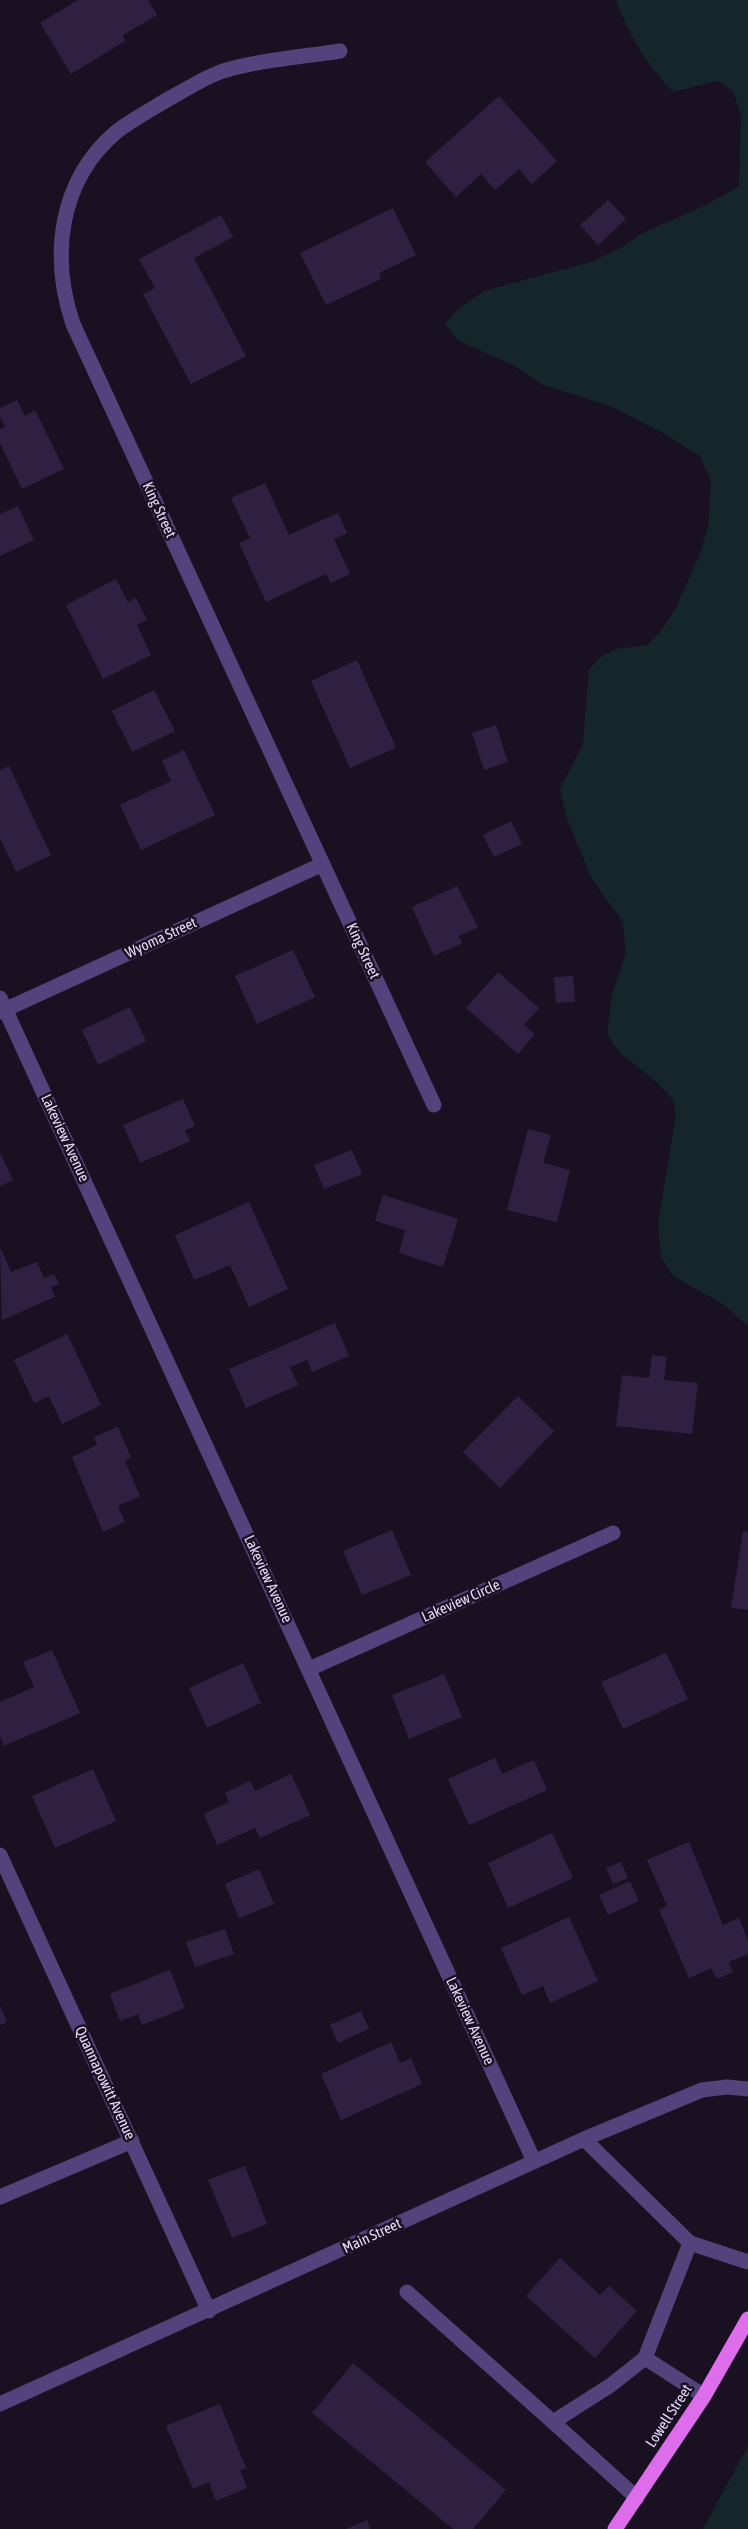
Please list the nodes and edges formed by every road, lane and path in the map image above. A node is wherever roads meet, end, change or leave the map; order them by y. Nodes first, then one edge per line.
1 (340, 51) dead end
2 (323, 864) junction
3 (2, 1006) edge
4 (434, 1105) dead end
5 (613, 1533) dead end
6 (309, 1669) junction
7 (0, 1855) edge
8 (748, 2089) edge
9 (584, 2139) junction
10 (132, 2141) junction
11 (534, 2162) junction
12 (0, 2197) edge
13 (690, 2243) junction
14 (748, 2262) edge
15 (407, 2292) dead end
16 (209, 2311) junction
17 (748, 2319) edge
18 (645, 2358) junction
19 (704, 2396) junction
20 (0, 2404) edge
21 (553, 2422) junction
22 (637, 2498) junction
23 (616, 2529) edge

1 - 2 street, King Street
2 - 3 street, Wyoma Street
2 - 4 street, King Street
3 - 6 street, Lakeview Avenue
5 - 6 street, Lakeview Circle
6 - 11 street, Lakeview Avenue
7 - 10 street, Quannapowitt Avenue
8 - 9 street, Main Street
9 - 11 street, Main Street
9 - 13 street
10 - 12 street
10 - 16 street, Quannapowitt Avenue
11 - 16 street, Main Street
13 - 14 street
13 - 18 street
15 - 21 street
16 - 20 street, Main Street
17 - 19 main road, Lowell Street
18 - 19 street
18 - 21 street
19 - 22 main road, Lowell Street
21 - 22 street
22 - 23 main road, Lowell Street

